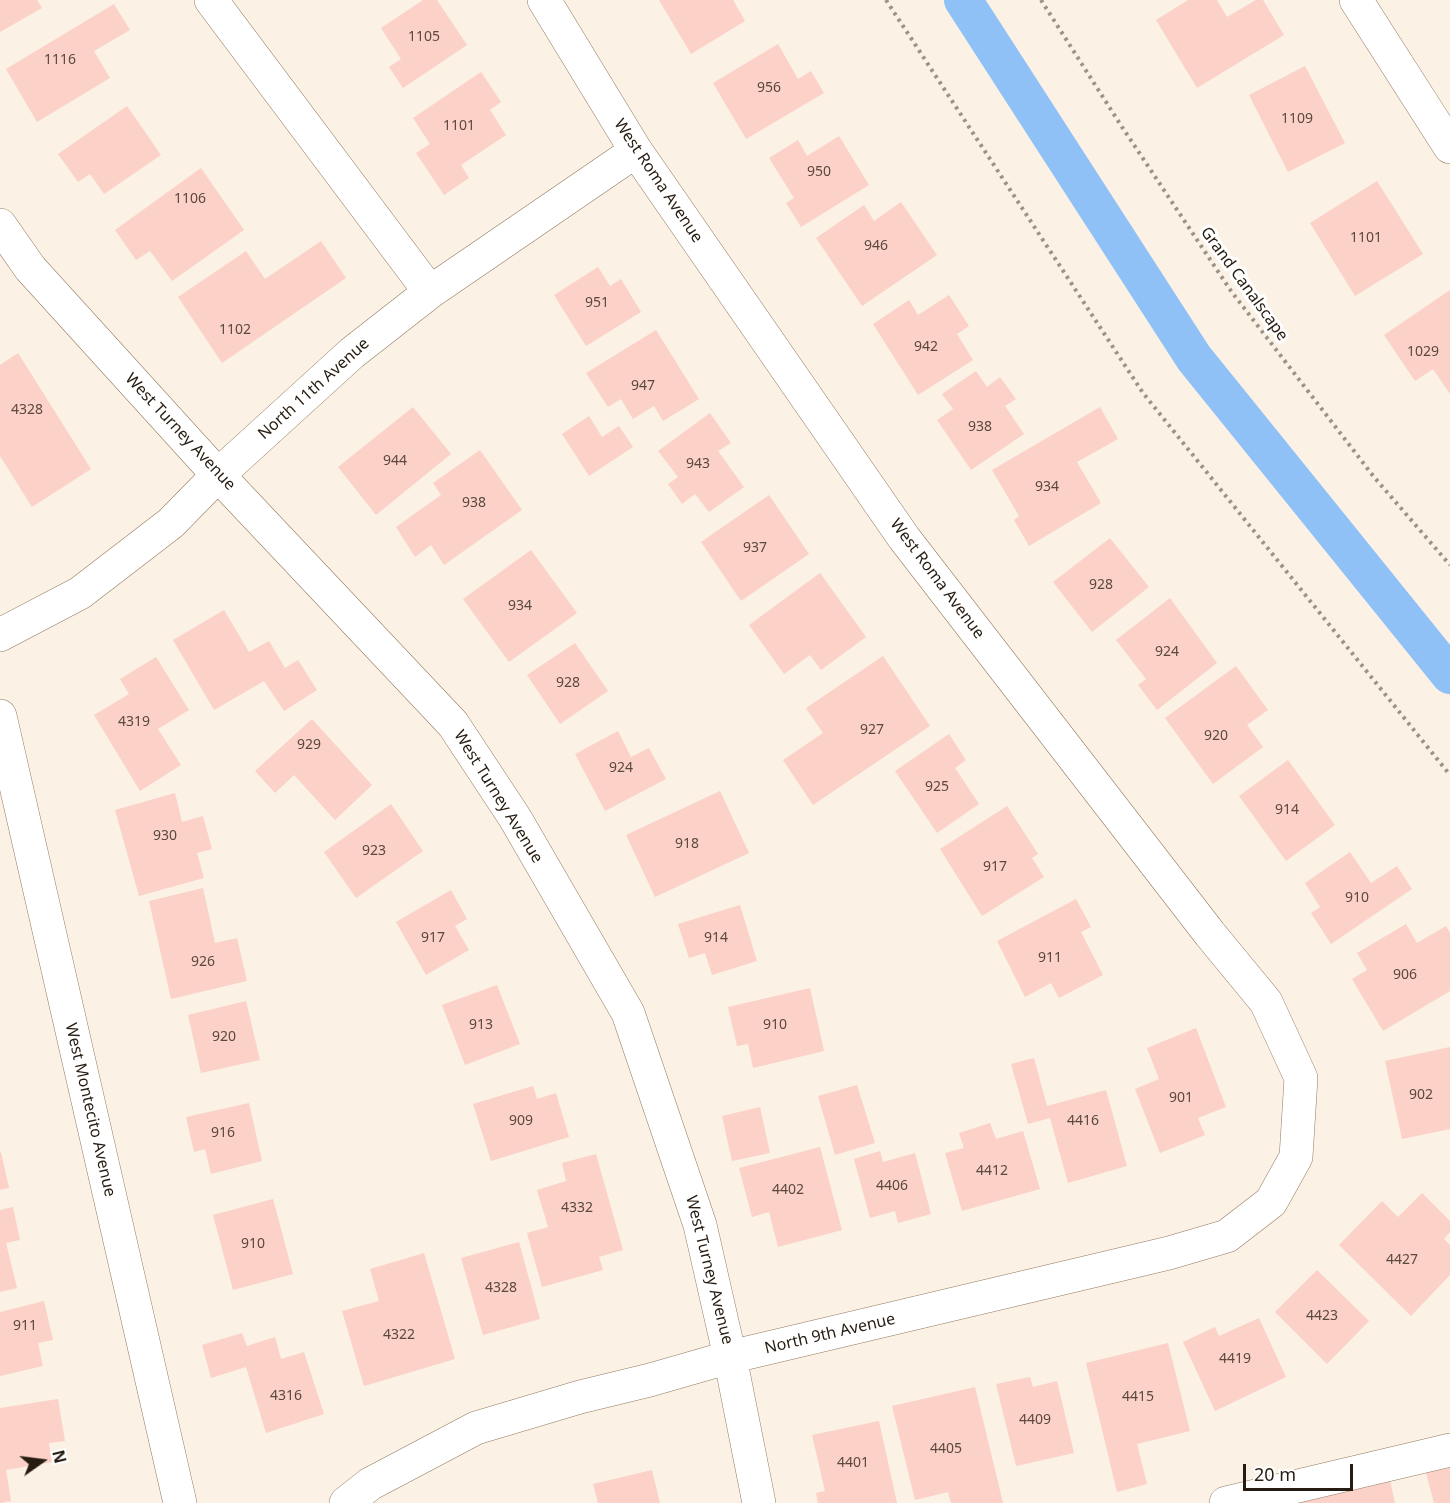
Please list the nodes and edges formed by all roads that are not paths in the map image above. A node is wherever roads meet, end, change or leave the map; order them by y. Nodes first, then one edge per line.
1 (211, 0) edge
2 (544, 0) edge
3 (1356, 0) edge
4 (1450, 147) edge
5 (636, 151) junction
6 (0, 225) edge
7 (430, 292) junction
8 (218, 475) junction
9 (0, 634) edge
10 (0, 716) edge
11 (1296, 1157) joint
12 (730, 1357) junction
13 (1450, 1450) edge
14 (180, 1503) edge
15 (346, 1503) edge
16 (759, 1503) edge
17 (1226, 1503) edge

1 - 7 street
2 - 5 street, West Roma Avenue
3 - 4 street
5 - 7 street, North 11th Avenue
5 - 11 street, West Roma Avenue
6 - 8 street, West Turney Avenue
7 - 8 street, North 11th Avenue
8 - 9 street, North 11th Avenue
8 - 12 street, West Turney Avenue
10 - 14 street, West Montecito Avenue
11 - 12 street, North 9th Avenue
12 - 15 street, North 9th Avenue
12 - 16 street, West Turney Avenue
13 - 17 street

